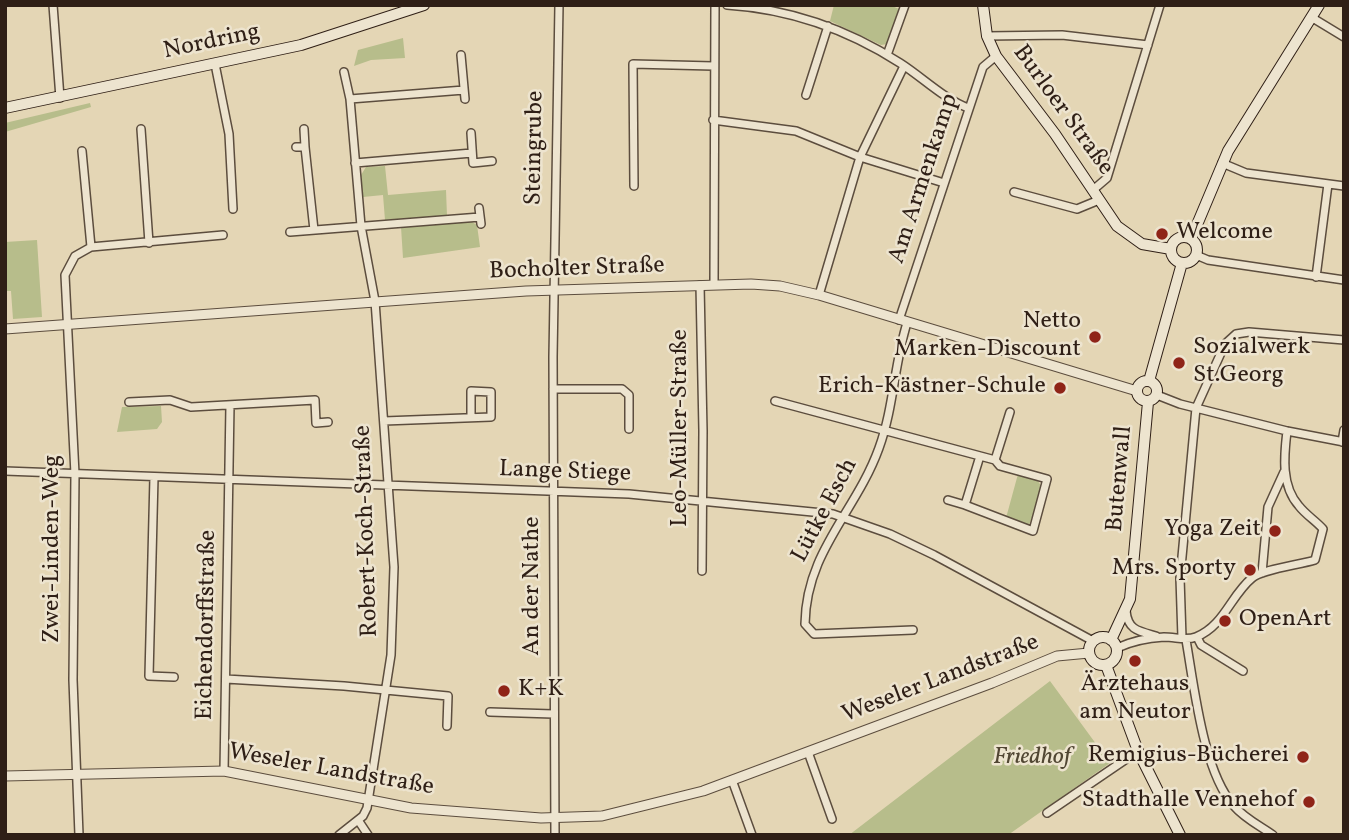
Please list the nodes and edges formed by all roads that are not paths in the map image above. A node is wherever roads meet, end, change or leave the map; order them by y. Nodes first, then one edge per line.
1 (53, 5) edge
2 (424, 5) edge
3 (559, 5) edge
4 (715, 5) edge
5 (727, 5) edge
6 (905, 5) edge
7 (983, 5) edge
8 (1160, 5) edge
9 (1318, 5) edge
10 (1311, 17) junction
11 (828, 26) junction
12 (987, 36) junction
13 (1344, 37) edge
14 (1148, 45) junction
15 (461, 55) dead end
16 (887, 55) junction
17 (996, 56) junction
18 (215, 64) junction
19 (713, 66) junction
20 (904, 66) junction
21 (344, 72) dead end
22 (464, 90) junction
23 (806, 95) dead end
24 (60, 98) junction
25 (350, 99) junction
26 (465, 100) dead end
27 (5, 108) edge
28 (968, 108) junction
29 (713, 120) junction
30 (141, 129) dead end
31 (304, 129) dead end
32 (471, 133) dead end
33 (305, 146) junction
34 (296, 147) dead end
35 (82, 151) dead end
36 (472, 153) junction
37 (860, 157) junction
38 (492, 161) dead end
39 (355, 163) junction
40 (1222, 163) junction
41 (944, 183) junction
42 (1328, 184) junction
43 (634, 186) dead end
44 (1344, 186) edge
45 (1093, 190) junction
46 (1014, 192) dead end
47 (1099, 200) junction
48 (479, 208) dead end
49 (233, 209) dead end
50 (361, 226) junction
51 (314, 230) junction
52 (290, 232) dead end
53 (223, 235) dead end
54 (1191, 239) junction
55 (149, 243) junction
56 (91, 247) junction
57 (1171, 249) junction
58 (1196, 255) junction
59 (1182, 262) junction
60 (1316, 276) junction
61 (1344, 280) edge
62 (714, 284) junction
63 (700, 285) junction
64 (553, 291) junction
65 (819, 295) junction
66 (375, 301) junction
67 (903, 321) junction
68 (66, 325) junction
69 (5, 329) edge
70 (1344, 340) edge
71 (1149, 381) junction
72 (553, 389) junction
73 (1137, 391) junction
74 (1152, 398) junction
75 (775, 401) dead end
76 (129, 402) dead end
77 (230, 405) junction
78 (1196, 408) junction
79 (1010, 412) dead end
80 (471, 417) junction
81 (384, 421) junction
82 (328, 422) dead end
83 (629, 429) dead end
84 (886, 430) junction
85 (1344, 430) edge
86 (1287, 431) junction
87 (1343, 442) edge
88 (980, 456) junction
89 (995, 460) junction
90 (5, 471) edge
91 (1285, 472) junction
92 (75, 474) junction
93 (154, 477) junction
94 (231, 480) junction
95 (389, 485) junction
96 (552, 491) junction
97 (948, 500) dead end
98 (702, 501) junction
99 (965, 505) junction
100 (843, 517) junction
101 (702, 571) dead end
102 (1262, 573) junction
103 (1126, 609) junction
104 (913, 630) dead end
105 (1163, 637) junction
106 (1197, 637) junction
107 (1184, 639) junction
108 (1093, 641) junction
109 (1114, 644) junction
110 (1089, 653) junction
111 (1106, 665) junction
112 (1243, 671) dead end
113 (174, 677) dead end
114 (226, 679) junction
115 (387, 692) junction
116 (490, 712) dead end
117 (553, 714) junction
118 (447, 726) dead end
119 (1138, 751) junction
120 (808, 752) junction
121 (223, 771) junction
122 (76, 774) junction
123 (5, 776) edge
124 (732, 780) junction
125 (369, 799) junction
126 (1047, 813) dead end
127 (554, 818) junction
128 (832, 818) dead end
129 (358, 820) junction
130 (79, 835) edge
131 (339, 835) edge
132 (369, 835) edge
133 (555, 835) edge
134 (752, 835) edge
135 (1180, 835) edge
136 (1273, 835) edge

1 - 24 street
2 - 18 main road, Nordring
3 - 64 street, Steingrube
4 - 19 street
5 - 11 street
6 - 16 street
7 - 12 main road, Burloer Straße
8 - 14 street
9 - 10 main road
10 - 13 street
10 - 40 main road
11 - 16 street
11 - 23 street
12 - 14 street
12 - 17 main road, Burloer Straße
14 - 45 street
15 - 22 street
16 - 20 street
17 - 28 street, Am Armenkamp
17 - 45 main road, Burloer Straße
18 - 24 main road, Nordring
18 - 49 street
19 - 29 street
19 - 43 street
20 - 28 street
20 - 37 street
21 - 25 street, Robert-Koch-Straße
22 - 25 street
22 - 26 street
24 - 27 main road, Nordring
25 - 39 street, Robert-Koch-Straße
28 - 41 street, Am Armenkamp
29 - 37 street
29 - 62 street
30 - 55 street
31 - 33 street
32 - 36 street
33 - 34 street
33 - 51 street
35 - 56 street
36 - 38 street
36 - 39 street
37 - 41 street
37 - 65 street
39 - 50 street, Robert-Koch-Straße
40 - 42 street
40 - 54 main road
41 - 67 street, Am Armenkamp
42 - 44 street
42 - 60 street
45 - 47 main road, Burloer Straße
46 - 47 street, Burloer Straße
47 - 57 main road, Burloer Straße
48 - 50 street
50 - 51 street
50 - 66 street, Robert-Koch-Straße
51 - 52 street
53 - 55 street
54 - 57 main road
54 - 58 main road
55 - 56 street
56 - 68 street, Zwei-Linden-Weg
57 - 59 main road
58 - 59 main road
58 - 60 street
59 - 71 main road
60 - 61 street
62 - 63 street, Bocholter Straße
62 - 65 street, Bocholter Straße
63 - 64 street, Bocholter Straße
63 - 98 street, Leo-Müller-Straße
64 - 66 street, Bocholter Straße
64 - 72 street, An der Nathe
65 - 67 street, Bocholter Straße
66 - 68 street, Bocholter Straße
66 - 81 street, Robert-Koch-Straße
67 - 73 street, Bocholter Straße
67 - 84 street, Lütke Esch
68 - 69 street, Bocholter Straße
68 - 92 street, Zwei-Linden-Weg
70 - 78 street
71 - 73 main road
71 - 74 main road
72 - 83 street
72 - 96 street, An der Nathe
73 - 74 main road
74 - 78 street
74 - 103 main road, Butenwall
75 - 84 street, Lütke Esch
76 - 77 street
77 - 82 street
77 - 94 street, Eichendorffstraße
78 - 86 street
78 - 107 street
79 - 89 street
80 - 80 street
80 - 81 street
81 - 95 street, Robert-Koch-Straße
84 - 88 street
84 - 100 street, Lütke Esch
85 - 87 street
86 - 87 street
86 - 91 street
88 - 89 street
88 - 99 street
89 - 99 street
90 - 92 street, Lange Stiege
91 - 102 street
91 - 102 street
92 - 93 street, Lange Stiege
92 - 122 street, Zwei-Linden-Weg
93 - 94 street, Lange Stiege
93 - 113 street
94 - 95 street, Lange Stiege
94 - 114 street, Eichendorffstraße
95 - 96 street, Lange Stiege
95 - 115 street, Robert-Koch-Straße
96 - 98 street, Lange Stiege
96 - 117 street, An der Nathe
97 - 99 street
98 - 100 street, Lange Stiege
98 - 101 street, Leo-Müller-Straße
100 - 104 street, Lütke Esch
100 - 108 street, Lange Stiege
102 - 106 street
103 - 105 street
103 - 109 main road, Butenwall
105 - 107 street
105 - 109 street
106 - 107 street
106 - 112 street
107 - 136 street
108 - 109 main road
108 - 110 main road
109 - 111 main road
110 - 111 main road
110 - 120 street, Weseler Landstraße
111 - 119 main road
114 - 115 street
114 - 121 street, Eichendorffstraße
115 - 118 street
115 - 125 street, Robert-Koch-Straße
116 - 117 street
117 - 127 street, An der Nathe
119 - 126 street
119 - 135 main road
120 - 124 street, Weseler Landstraße
120 - 128 street
121 - 122 street, Weseler Landstraße
121 - 125 street, Weseler Landstraße
122 - 123 street, Weseler Landstraße
122 - 130 street, Zwei-Linden-Weg
124 - 127 street, Weseler Landstraße
124 - 134 street
125 - 127 street, Weseler Landstraße
125 - 129 street, Robert-Koch-Straße
127 - 133 street, An der Nathe
129 - 131 street
129 - 132 street

